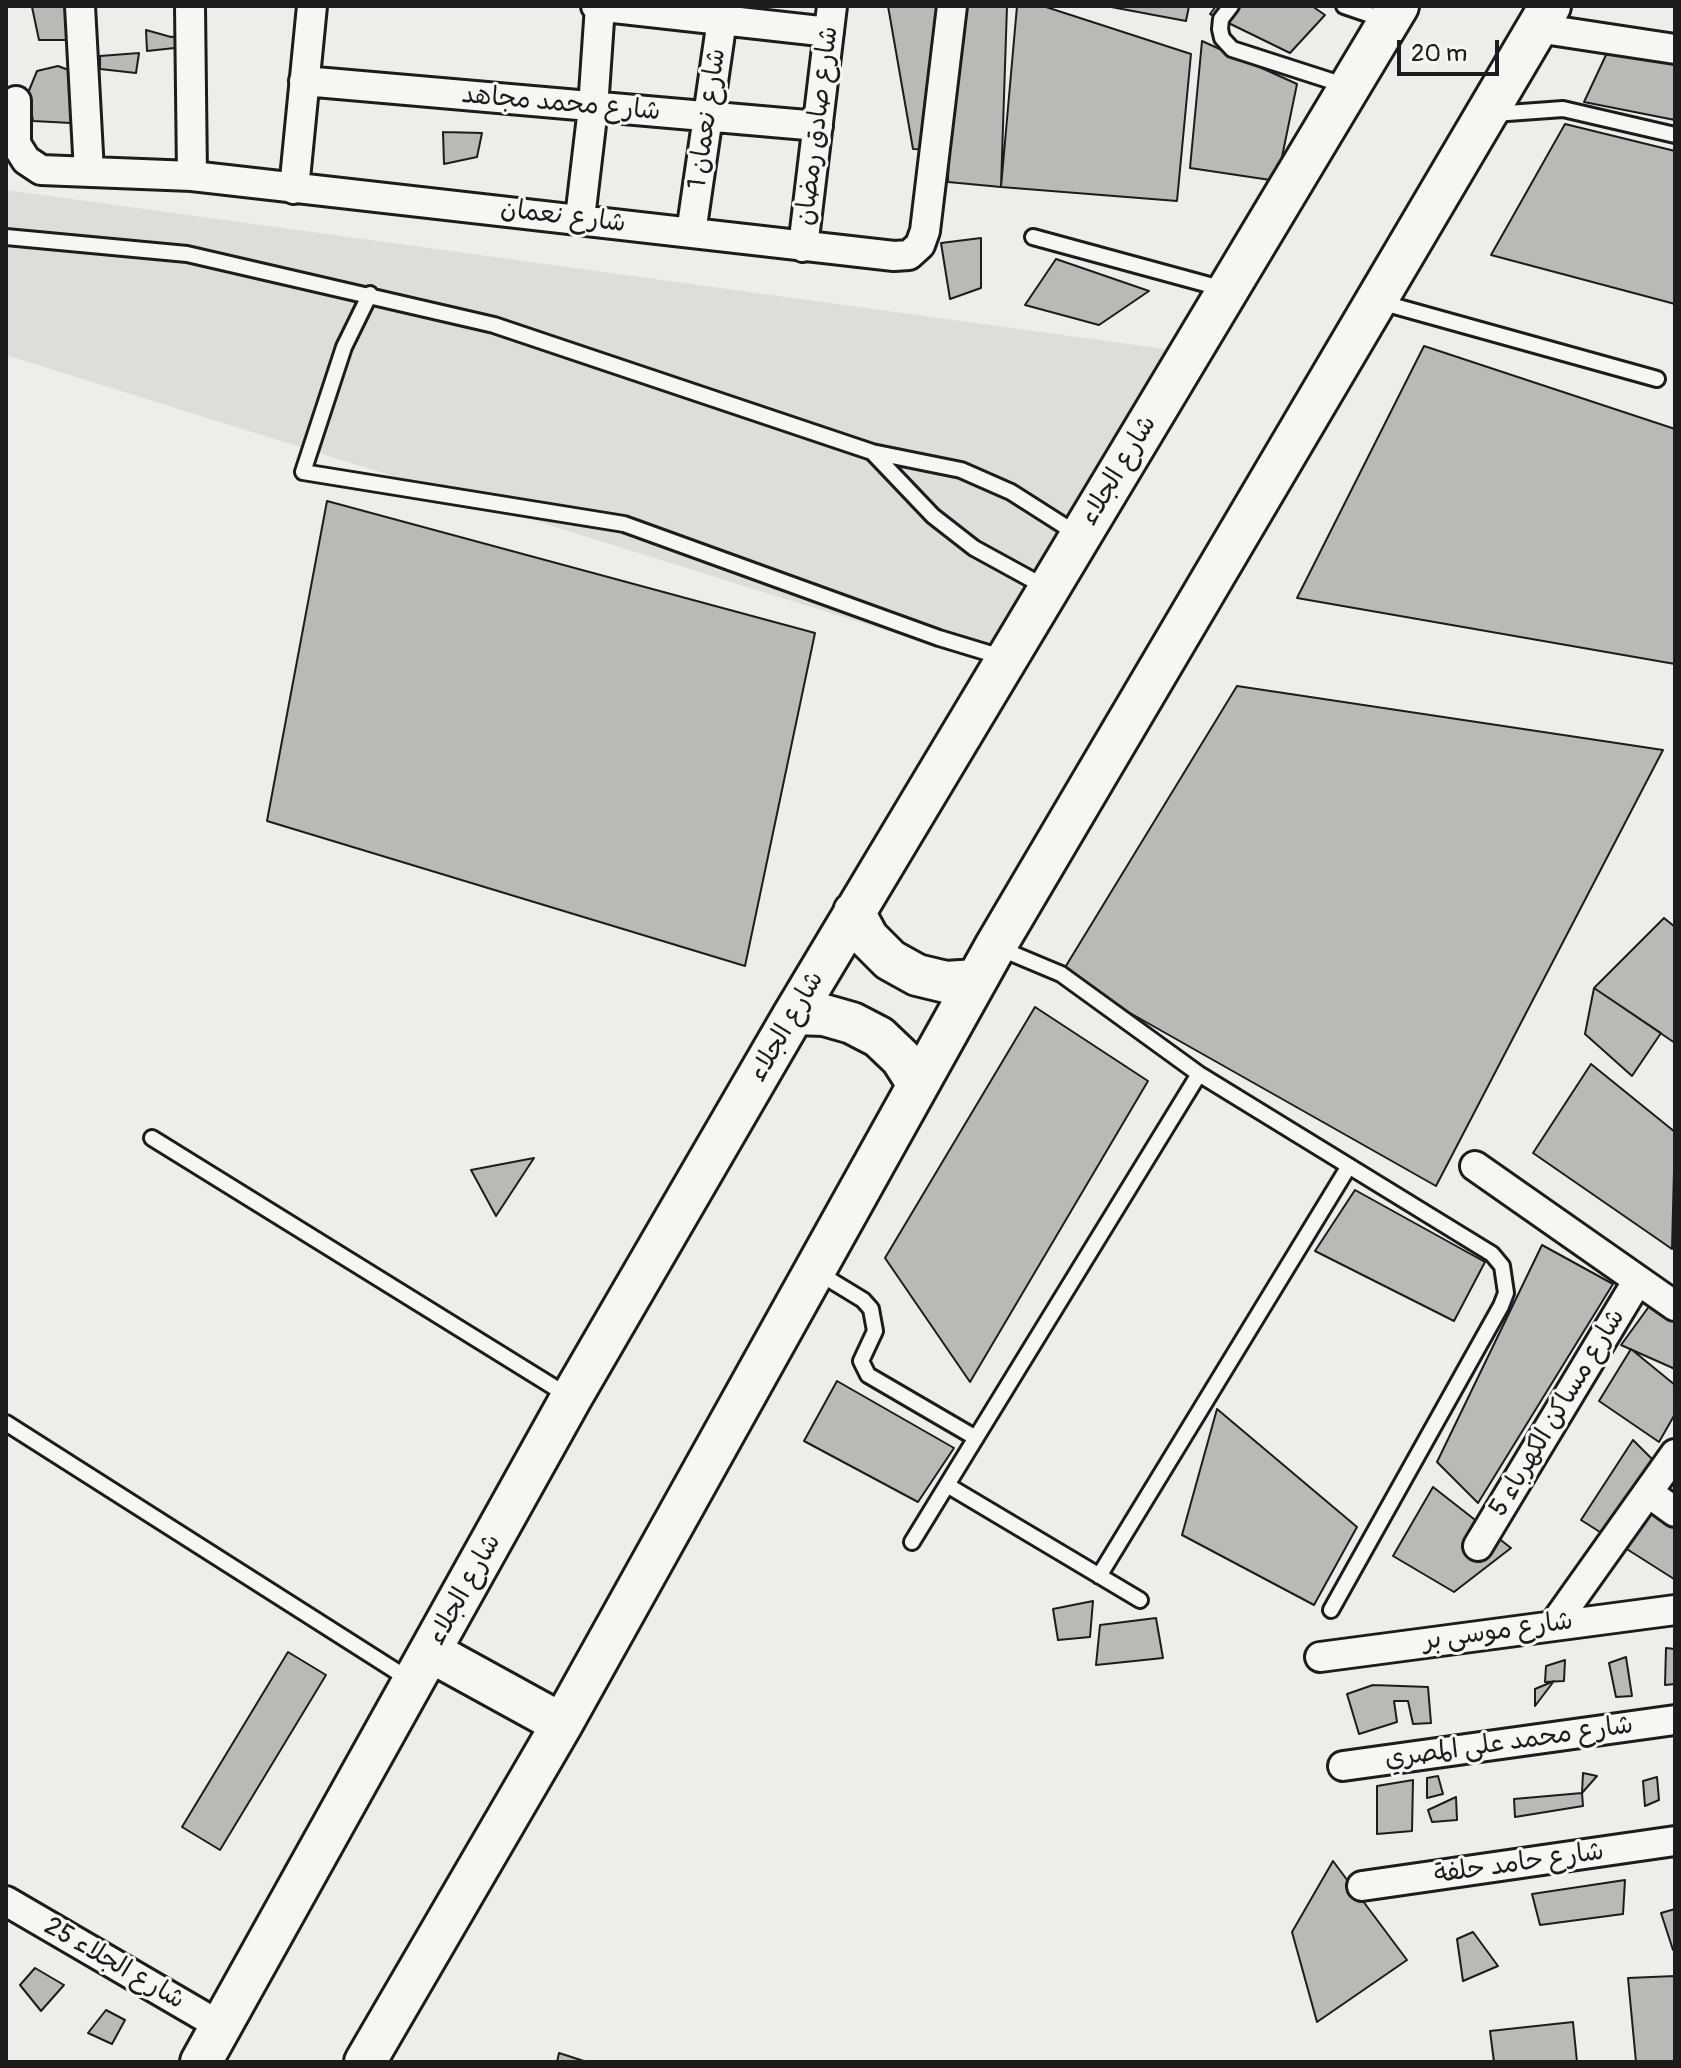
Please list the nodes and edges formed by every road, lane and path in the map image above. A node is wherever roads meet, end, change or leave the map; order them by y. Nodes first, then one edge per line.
1 (80, 6) edge
2 (190, 6) edge
3 (312, 6) edge
4 (599, 6) edge
5 (952, 6) edge
6 (1231, 6) edge
7 (1344, 6) edge
8 (1394, 10) edge
9 (723, 13) edge
10 (1543, 17) edge
11 (831, 19) edge
12 (1675, 49) edge
13 (304, 81) junction
14 (1349, 86) junction
15 (16, 101) dead end
16 (593, 108) junction
17 (1486, 114) junction
18 (708, 115) junction
19 (818, 126) junction
20 (1675, 135) edge
21 (89, 172) junction
22 (192, 176) junction
23 (294, 189) junction
24 (580, 218) junction
25 (691, 233) junction
26 (6, 237) edge
27 (1033, 237) dead end
28 (803, 247) junction
29 (1228, 290) junction
30 (370, 294) junction
31 (1376, 301) junction
32 (1657, 379) dead end
33 (872, 452) junction
34 (1080, 536) junction
35 (1048, 589) junction
36 (1006, 658) junction
37 (854, 912) junction
38 (986, 963) junction
39 (794, 1014) junction
40 (1199, 1074) junction
41 (917, 1083) junction
42 (152, 1138) dead end
43 (1349, 1166) junction
44 (1475, 1166) dead end
45 (813, 1270) junction
46 (1638, 1280) junction
47 (1675, 1306) edge
48 (571, 1398) junction
49 (6, 1423) edge
50 (976, 1438) junction
51 (1675, 1454) edge
52 (947, 1485) junction
53 (1649, 1493) junction
54 (1675, 1512) edge
55 (912, 1542) dead end
56 (1478, 1546) dead end
57 (1099, 1576) junction
58 (1140, 1600) dead end
59 (1331, 1610) dead end
60 (1675, 1610) edge
61 (1555, 1623) junction
62 (1320, 1657) dead end
63 (422, 1667) junction
64 (1675, 1720) edge
65 (562, 1724) junction
66 (1343, 1766) dead end
67 (1675, 1841) edge
68 (1362, 1886) dead end
69 (6, 1901) edge
70 (222, 2027) junction
71 (201, 2062) edge
72 (365, 2062) edge

1 - 21 street
2 - 22 street
3 - 13 street
4 - 9 street
4 - 16 street
5 - 28 street, شارع نعمان
6 - 14 lane
7 - 8 lane
8 - 14 main road, شارع الجلاء
9 - 11 street
9 - 18 street, شارع نعمان 1
10 - 12 street
10 - 17 main road
11 - 19 street, شارع صادق رمضان
13 - 16 street, شارع محمد مجاهد
13 - 23 street
14 - 29 main road, شارع الجلاء
15 - 21 street, شارع نعمان
16 - 18 street, شارع محمد مجاهد
16 - 24 street
17 - 20 lane
17 - 31 main road
18 - 19 street, شارع محمد مجاهد
18 - 25 street, شارع نعمان 1
19 - 28 street, شارع صادق رمضان
21 - 22 street, شارع نعمان
22 - 23 street, شارع نعمان
23 - 24 street, شارع نعمان
24 - 25 street, شارع نعمان
25 - 28 street, شارع نعمان
26 - 30 lane
27 - 29 lane
29 - 34 main road, شارع الجلاء
30 - 33 lane
30 - 36 lane
31 - 32 lane
31 - 38 main road
33 - 34 lane
33 - 35 lane
34 - 35 main road, شارع الجلاء
35 - 36 main road, شارع الجلاء
36 - 37 main road, شارع الجلاء
37 - 38 main road
37 - 39 main road, شارع الجلاء
38 - 40 lane
38 - 41 main road
39 - 41 main road
39 - 48 main road, شارع الجلاء
40 - 43 lane
40 - 50 lane
41 - 45 main road
42 - 48 lane
43 - 57 lane
43 - 59 lane
44 - 46 street
45 - 50 lane
45 - 65 main road
46 - 47 street
46 - 56 street, شارع مساكن الكهرباء 5
48 - 63 main road, شارع الجلاء
49 - 63 lane
50 - 52 lane
51 - 53 street
52 - 55 lane
52 - 57 lane
53 - 54 street
53 - 61 street
57 - 58 lane
60 - 61 street, شارع موسى بر
61 - 62 street, شارع موسى بر
63 - 65 main road
63 - 70 main road, شارع الجلاء
64 - 66 street, شارع محمد على المصري
65 - 72 main road
67 - 68 street, شارع حامد حلفة
69 - 70 street, شارع الجلاء 25
70 - 71 main road, شارع الجلاء

